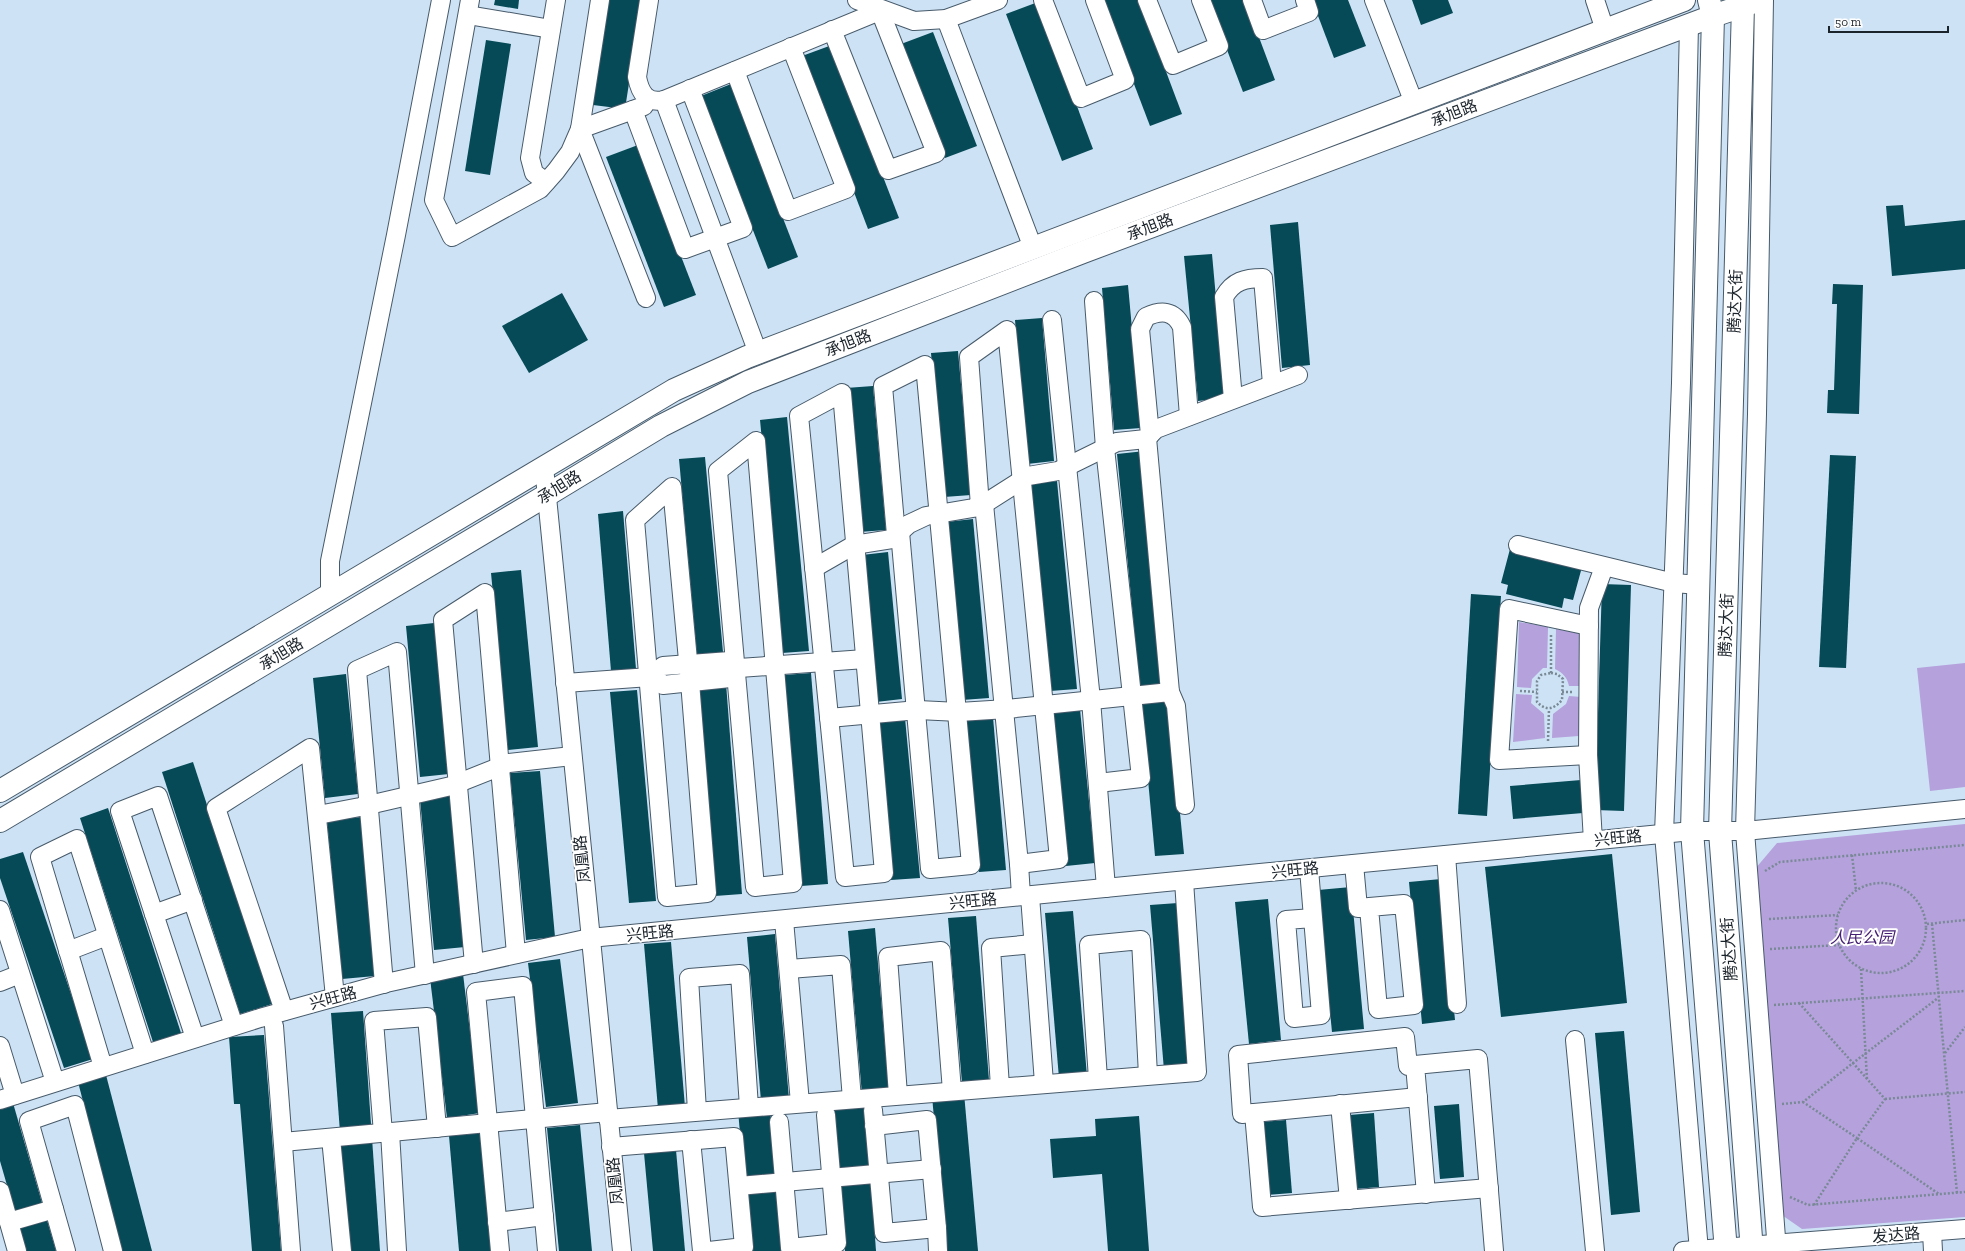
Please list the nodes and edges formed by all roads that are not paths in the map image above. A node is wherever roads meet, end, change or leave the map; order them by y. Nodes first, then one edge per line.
1 (441, 0) edge
2 (556, 0) edge
3 (600, 0) edge
4 (649, 0) edge
5 (998, 0) edge
6 (1043, 0) edge
7 (1095, 0) edge
8 (1146, 0) edge
9 (1200, 0) edge
10 (1252, 0) edge
11 (1305, 0) edge
12 (1374, 0) edge
13 (1595, 0) edge
14 (1684, 0) edge
15 (1764, 0) edge
16 (1747, 2) edge
17 (870, 5) edge
18 (469, 7) edge
19 (1711, 8) edge
20 (946, 19) junction
21 (1689, 25) junction
22 (551, 29) junction
23 (832, 30) junction
24 (1605, 30) junction
25 (791, 47) junction
26 (735, 71) junction
27 (690, 89) junction
28 (660, 101) junction
29 (1414, 103) junction
30 (633, 110) junction
31 (580, 129) junction
32 (546, 182) junction
33 (715, 238) junction
34 (1033, 248) junction
35 (646, 298) dead end
36 (1094, 301) dead end
37 (1052, 320) dead end
38 (758, 353) junction
39 (1298, 374) dead end
40 (1272, 384) junction
41 (1233, 399) junction
42 (1189, 416) junction
43 (1149, 436) junction
44 (1105, 448) junction
45 (544, 467) junction
46 (1067, 467) junction
47 (1021, 480) junction
48 (547, 495) junction
49 (982, 505) junction
50 (937, 514) junction
51 (898, 533) junction
52 (854, 545) junction
53 (1518, 545) dead end
54 (1604, 567) junction
55 (814, 568) junction
56 (1674, 583) junction
57 (1699, 585) junction
58 (330, 594) junction
59 (1589, 626) junction
60 (865, 659) junction
61 (824, 662) junction
62 (689, 664) junction
63 (775, 665) junction
64 (736, 669) junction
65 (649, 677) junction
66 (690, 682) junction
67 (565, 683) junction
68 (1170, 692) junction
69 (1133, 696) junction
70 (1091, 700) junction
71 (1043, 705) junction
72 (1004, 709) junction
73 (916, 710) junction
74 (956, 712) junction
75 (870, 713) junction
76 (829, 718) junction
77 (572, 756) junction
78 (1588, 756) junction
79 (498, 767) junction
80 (457, 783) junction
81 (1098, 783) junction
82 (0, 791) edge
83 (409, 796) junction
84 (1185, 805) dead end
85 (369, 806) junction
86 (1965, 809) edge
87 (318, 815) junction
88 (0, 821) edge
89 (1692, 831) junction
90 (1745, 831) junction
91 (1720, 832) junction
92 (1664, 834) junction
93 (1593, 841) junction
94 (1446, 855) junction
95 (1019, 864) junction
96 (1354, 864) junction
97 (1309, 869) junction
98 (1184, 881) junction
99 (1106, 888) junction
100 (1025, 896) junction
101 (193, 900) junction
102 (1369, 908) junction
103 (0, 910) edge
104 (154, 914) junction
105 (1313, 918) junction
106 (784, 920) junction
107 (107, 936) junction
108 (590, 938) junction
109 (1033, 944) junction
110 (68, 951) junction
111 (516, 954) junction
112 (474, 964) junction
113 (789, 969) junction
114 (20, 974) junction
115 (425, 975) junction
116 (0, 982) edge
117 (384, 984) junction
118 (335, 997) junction
119 (1457, 1004) dead end
120 (284, 1011) junction
121 (234, 1026) junction
122 (274, 1026) dead end
123 (195, 1038) junction
124 (1575, 1040) dead end
125 (0, 1046) edge
126 (145, 1054) junction
127 (1415, 1065) junction
128 (103, 1067) junction
129 (1148, 1075) junction
130 (1098, 1079) junction
131 (55, 1082) junction
132 (1044, 1083) junction
133 (1000, 1087) junction
134 (952, 1091) junction
135 (898, 1095) junction
136 (8, 1097) edge
137 (1418, 1097) junction
138 (852, 1099) junction
139 (800, 1104) junction
140 (1340, 1104) junction
141 (749, 1107) junction
142 (697, 1111) junction
143 (1254, 1113) junction
144 (826, 1115) dead end
145 (608, 1116) junction
146 (535, 1119) junction
147 (779, 1122) dead end
148 (488, 1123) junction
149 (437, 1128) junction
150 (386, 1133) junction
151 (331, 1138) junction
152 (691, 1140) junction
153 (283, 1142) junction
154 (611, 1147) junction
155 (932, 1169) junction
156 (878, 1174) junction
157 (832, 1178) junction
158 (784, 1182) junction
159 (739, 1186) junction
160 (1489, 1188) junction
161 (0, 1192) edge
162 (1426, 1194) junction
163 (1349, 1200) junction
164 (54, 1209) junction
165 (544, 1216) junction
166 (8, 1222) junction
167 (498, 1222) junction
168 (936, 1228) junction
169 (1965, 1229) edge
170 (1932, 1232) junction
171 (1751, 1248) edge
172 (1777, 1248) edge
173 (1726, 1249) edge
174 (16, 1251) edge
175 (66, 1251) edge
176 (113, 1251) edge
177 (291, 1251) edge
178 (342, 1251) edge
179 (397, 1251) edge
180 (500, 1251) edge
181 (548, 1251) edge
182 (622, 1251) edge
183 (702, 1251) edge
184 (709, 1251) edge
185 (938, 1251) edge
186 (1494, 1251) edge
187 (1595, 1251) edge
188 (1694, 1251) edge
189 (1933, 1251) edge

1 - 58 street
2 - 22 street
3 - 31 street
4 - 28 street
5 - 20 street
6 - 7 street
8 - 9 street
10 - 11 street
12 - 29 street
13 - 24 street
14 - 24 main road, 承旭路
15 - 90 street
16 - 19 main road, 承旭路
16 - 91 main road, 腾达大街
17 - 20 street
17 - 23 street
17 - 23 street
18 - 22 street
18 - 32 street
19 - 21 main road, 承旭路
19 - 57 main road, 腾达大街
20 - 34 street
21 - 48 main road, 承旭路
21 - 56 street
22 - 32 street
23 - 25 street
24 - 29 main road, 承旭路
25 - 26 street
25 - 26 street
26 - 27 street
27 - 28 street
27 - 33 street
28 - 30 street
28 - 33 street
29 - 34 main road, 承旭路
30 - 31 street
30 - 33 street
31 - 32 street
31 - 35 street
33 - 38 street
34 - 38 main road, 承旭路
36 - 44 street
37 - 46 street
38 - 45 main road, 承旭路
39 - 40 street
40 - 41 street
40 - 41 street
41 - 42 street
42 - 43 street
42 - 43 street
43 - 44 street
43 - 68 street
44 - 46 street
44 - 69 street
45 - 48 street, 凤凰路
45 - 58 main road, 承旭路
46 - 47 street
46 - 70 street
47 - 49 street
47 - 49 street
47 - 71 street
48 - 67 street, 凤凰路
48 - 88 main road, 承旭路
49 - 50 street
49 - 72 street
50 - 51 street
50 - 51 street
50 - 74 street
51 - 52 street
51 - 73 street
52 - 55 street
52 - 55 street
52 - 60 street
53 - 54 street
54 - 56 street
54 - 59 street
55 - 61 street
56 - 57 street
56 - 92 street
57 - 89 main road, 腾达大街
58 - 82 main road, 承旭路
59 - 78 street
59 - 78 street
60 - 61 street
60 - 75 street
61 - 63 street
61 - 76 street
62 - 64 street
62 - 65 street
62 - 65 street
62 - 66 street
63 - 64 street
63 - 64 street
63 - 64 street
64 - 66 street
65 - 66 street
65 - 66 street
65 - 67 street
67 - 77 street, 凤凰路
68 - 69 street
68 - 84 street
69 - 70 street
69 - 81 street
70 - 71 street
70 - 81 street
71 - 72 street
71 - 95 street
72 - 74 street
72 - 95 street
73 - 74 street
73 - 74 street
73 - 75 street
75 - 76 street
75 - 76 street
77 - 79 street
77 - 108 street, 凤凰路
78 - 93 street
79 - 80 street
79 - 80 street
79 - 111 street
80 - 83 street
80 - 112 street
81 - 99 street
83 - 85 street
83 - 85 street
83 - 115 street
85 - 87 street
85 - 117 street
86 - 90 street, 兴旺路
87 - 118 street
87 - 120 street
89 - 91 street, 兴旺路
89 - 92 street, 兴旺路
89 - 173 main road, 腾达大街
90 - 91 street, 兴旺路
90 - 172 street
91 - 171 main road, 腾达大街
92 - 93 street, 兴旺路
92 - 188 street
93 - 94 street, 兴旺路
94 - 96 street, 兴旺路
94 - 119 street
95 - 100 street
96 - 97 street, 兴旺路
96 - 102 street
97 - 98 street, 兴旺路
97 - 105 street
98 - 99 street, 兴旺路
98 - 129 street
99 - 100 street, 兴旺路
100 - 106 street, 兴旺路
100 - 109 street
101 - 104 street
101 - 104 street
101 - 121 street
102 - 102 street
103 - 114 street
104 - 123 street
105 - 105 street
106 - 108 street, 兴旺路
106 - 113 street
107 - 110 street
107 - 110 street
107 - 126 street
108 - 111 street, 兴旺路
108 - 145 street, 凤凰路
109 - 132 street
109 - 133 street
110 - 128 street
111 - 112 street, 兴旺路
112 - 115 street, 兴旺路
113 - 138 street
113 - 139 street
114 - 116 street
114 - 131 street
115 - 117 street, 兴旺路
117 - 118 street, 兴旺路
118 - 120 street, 兴旺路
120 - 121 street, 兴旺路
121 - 123 street, 兴旺路
122 - 153 street
123 - 126 street, 兴旺路
124 - 187 street
125 - 136 street
126 - 128 street, 兴旺路
127 - 137 street
127 - 143 street
127 - 160 street
128 - 131 street, 兴旺路
129 - 130 street
129 - 130 street
130 - 132 street
131 - 136 street, 兴旺路
132 - 133 street
133 - 134 street
134 - 135 street
134 - 135 street
135 - 138 street
137 - 140 street
137 - 162 street
138 - 139 street
139 - 141 street
140 - 143 street
140 - 163 street
141 - 142 street
141 - 142 street
142 - 145 street
143 - 163 street
144 - 157 street
145 - 146 street
145 - 154 street, 凤凰路
146 - 148 street
146 - 148 street
146 - 165 street
147 - 158 street
148 - 149 street
148 - 167 street
149 - 150 street
149 - 150 street
150 - 151 street
150 - 179 street
151 - 153 street
151 - 178 street
152 - 154 street
152 - 159 street
152 - 183 street
153 - 177 street
154 - 182 street, 凤凰路
155 - 156 street
155 - 156 street
155 - 168 street
156 - 157 street
156 - 168 street
157 - 158 street
157 - 158 street
158 - 159 street
159 - 184 street
160 - 162 street
160 - 186 street
161 - 166 street
162 - 163 street
164 - 166 street
164 - 175 street
164 - 176 street
165 - 167 street
165 - 181 street
166 - 174 street
167 - 180 street
168 - 185 street
169 - 170 street, 发达路
170 - 172 street, 发达路
170 - 189 street
171 - 172 street, 发达路
171 - 173 street, 发达路
173 - 188 street, 发达路

